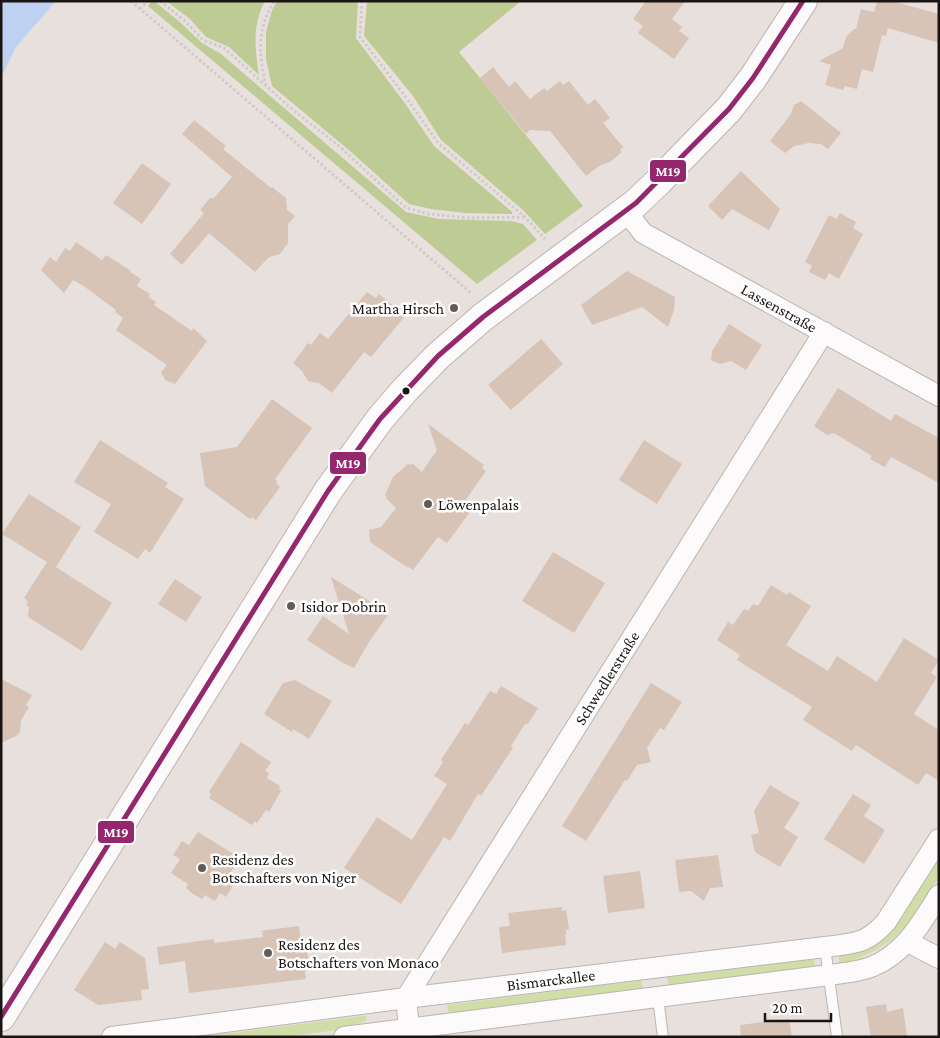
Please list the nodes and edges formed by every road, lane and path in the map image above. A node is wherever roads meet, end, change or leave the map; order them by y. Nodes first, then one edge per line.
1 (131, 1) edge
2 (148, 1) edge
3 (160, 1) edge
4 (274, 1) edge
5 (362, 1) edge
6 (803, 1) edge
7 (140, 9) junction
8 (267, 86) junction
9 (626, 211) junction
10 (525, 217) junction
11 (545, 238) dead end
12 (472, 294) dead end
13 (824, 332) junction
14 (939, 396) edge
15 (939, 839) edge
16 (939, 895) edge
17 (908, 942) junction
18 (825, 947) junction
19 (939, 958) edge
20 (829, 975) junction
21 (406, 998) junction
22 (658, 998) junction
23 (1, 1017) edge
24 (409, 1028) junction
25 (112, 1037) edge
26 (344, 1037) edge
27 (663, 1037) edge
28 (837, 1037) edge

1 - 7 path
2 - 7 path
3 - 8 path
4 - 8 path
5 - 10 path
6 - 9 main road
7 - 12 path
8 - 10 path
9 - 13 street, Lassenstraße
9 - 23 main road
10 - 11 path
13 - 14 street, Lassenstraße
13 - 21 street, Schwedlerstraße
15 - 18 street, Bismarckallee
16 - 17 street, Bismarckallee
17 - 19 street
17 - 20 street, Bismarckallee
18 - 20 lane
18 - 21 street, Bismarckallee
20 - 22 street, Bismarckallee
20 - 28 lane
21 - 24 street
21 - 25 street, Bismarckallee
22 - 24 street, Bismarckallee
22 - 27 lane
24 - 26 street, Bismarckallee

